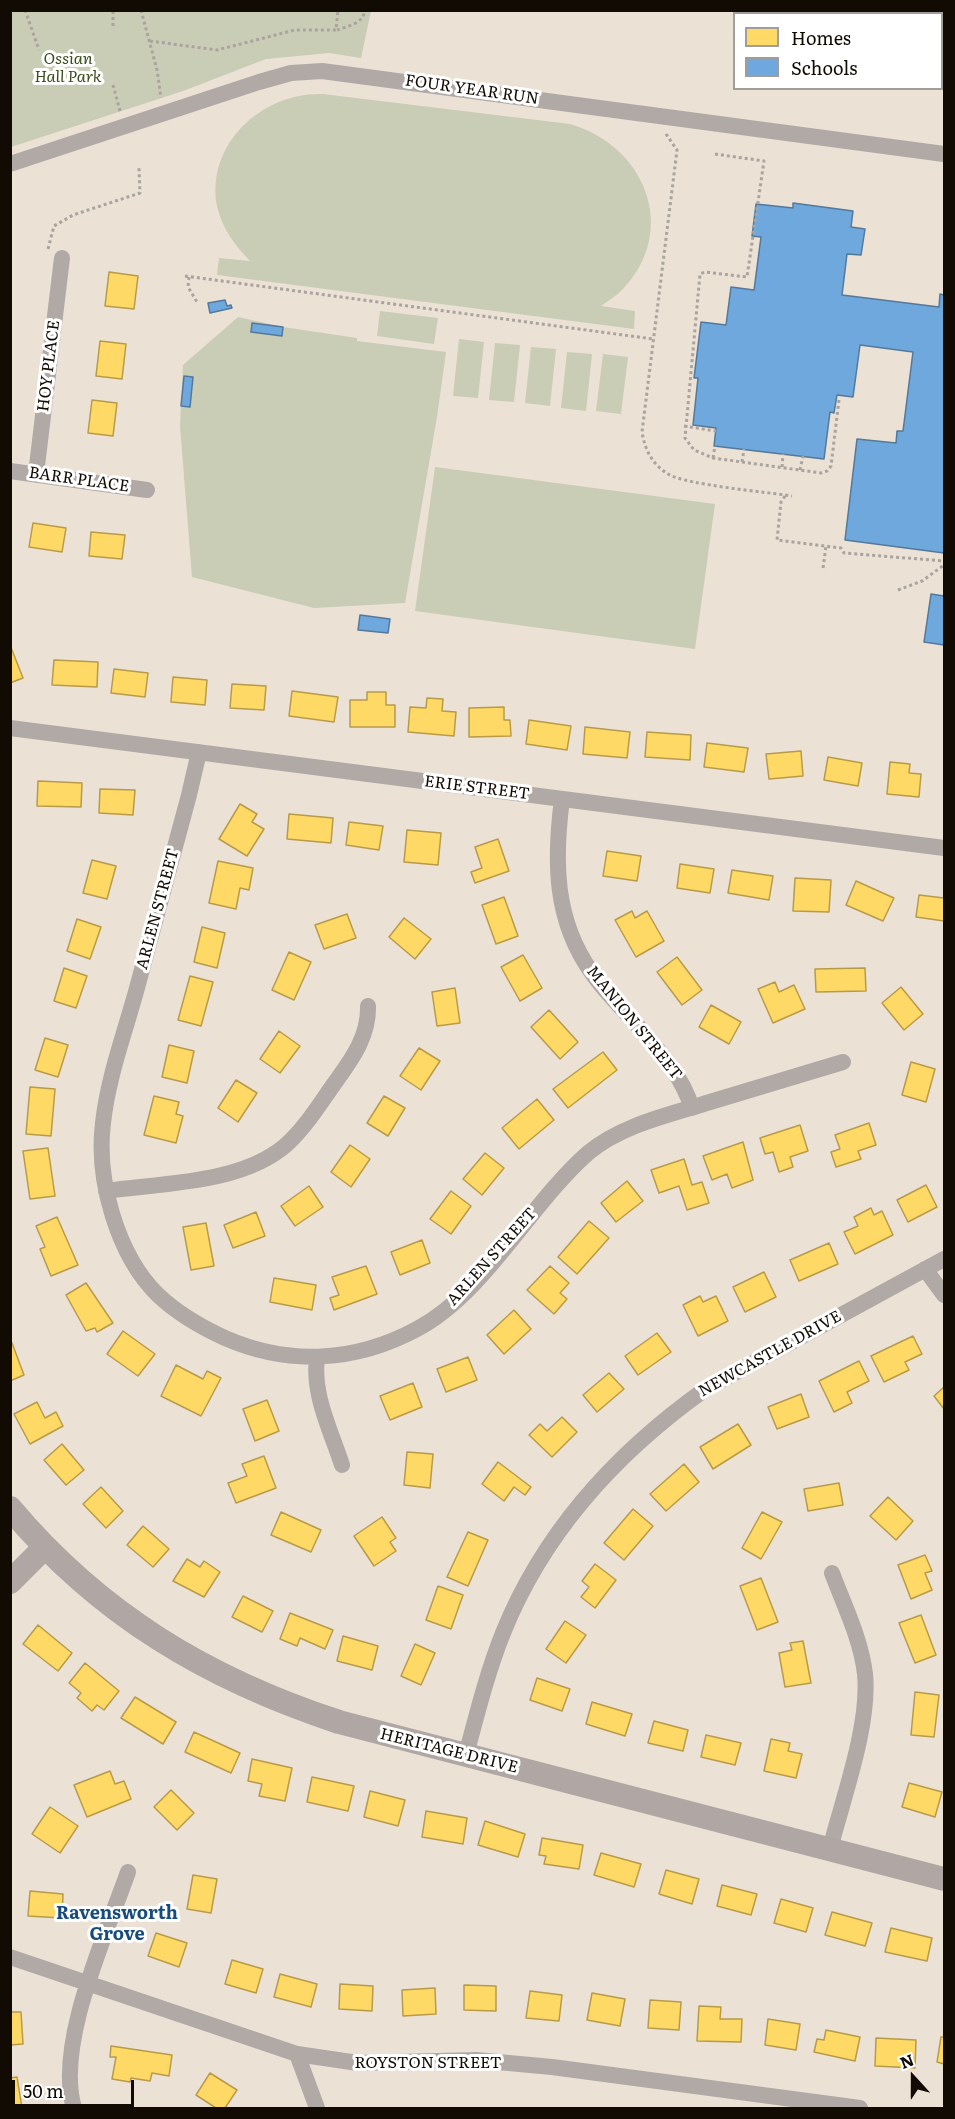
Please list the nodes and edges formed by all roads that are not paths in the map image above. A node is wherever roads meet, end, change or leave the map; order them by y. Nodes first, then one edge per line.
1 (945, 154) edge
2 (10, 164) edge
3 (62, 258) road end
4 (10, 471) edge
5 (36, 474) junction
6 (147, 490) dead end
7 (10, 728) edge
8 (199, 752) junction
9 (562, 799) junction
10 (945, 848) edge
11 (368, 1006) dead end
12 (843, 1062) dead end
13 (692, 1108) junction
14 (106, 1191) junction
15 (945, 1259) edge
16 (925, 1269) junction
17 (945, 1295) edge
18 (317, 1358) junction
19 (342, 1465) dead end
20 (10, 1508) edge
21 (45, 1547) junction
22 (832, 1573) dead end
23 (10, 1582) edge
24 (466, 1755) junction
25 (830, 1849) junction
26 (128, 1872) dead end
27 (945, 1879) edge
28 (10, 1957) edge
29 (89, 1984) junction
30 (297, 2054) junction
31 (759, 2102) edge
32 (74, 2109) edge
33 (317, 2109) edge
34 (860, 2109) edge

1 - 2 street, FOUR YEAR RUN
3 - 5 street, HOY PLACE
4 - 5 street, BARR PLACE
5 - 6 street, BARR PLACE
7 - 8 street, ERIE STREET
8 - 9 street, ERIE STREET
8 - 14 street, ARLEN STREET
9 - 10 street, ERIE STREET
9 - 13 street, MANION STREET
11 - 14 street
12 - 13 street, ARLEN STREET
13 - 18 street, ARLEN STREET
14 - 18 street, ARLEN STREET
15 - 16 street, NEWCASTLE DRIVE
16 - 17 street
16 - 24 street, NEWCASTLE DRIVE
18 - 19 street
20 - 21 street, HERITAGE DRIVE
21 - 23 street
21 - 24 street, HERITAGE DRIVE
22 - 25 street
24 - 25 street, HERITAGE DRIVE
25 - 27 street, HERITAGE DRIVE
26 - 29 street
28 - 29 street, ROYSTON STREET
29 - 30 street, ROYSTON STREET
29 - 32 street
30 - 31 street, ROYSTON STREET
30 - 33 street
31 - 34 street, ROYSTON STREET

